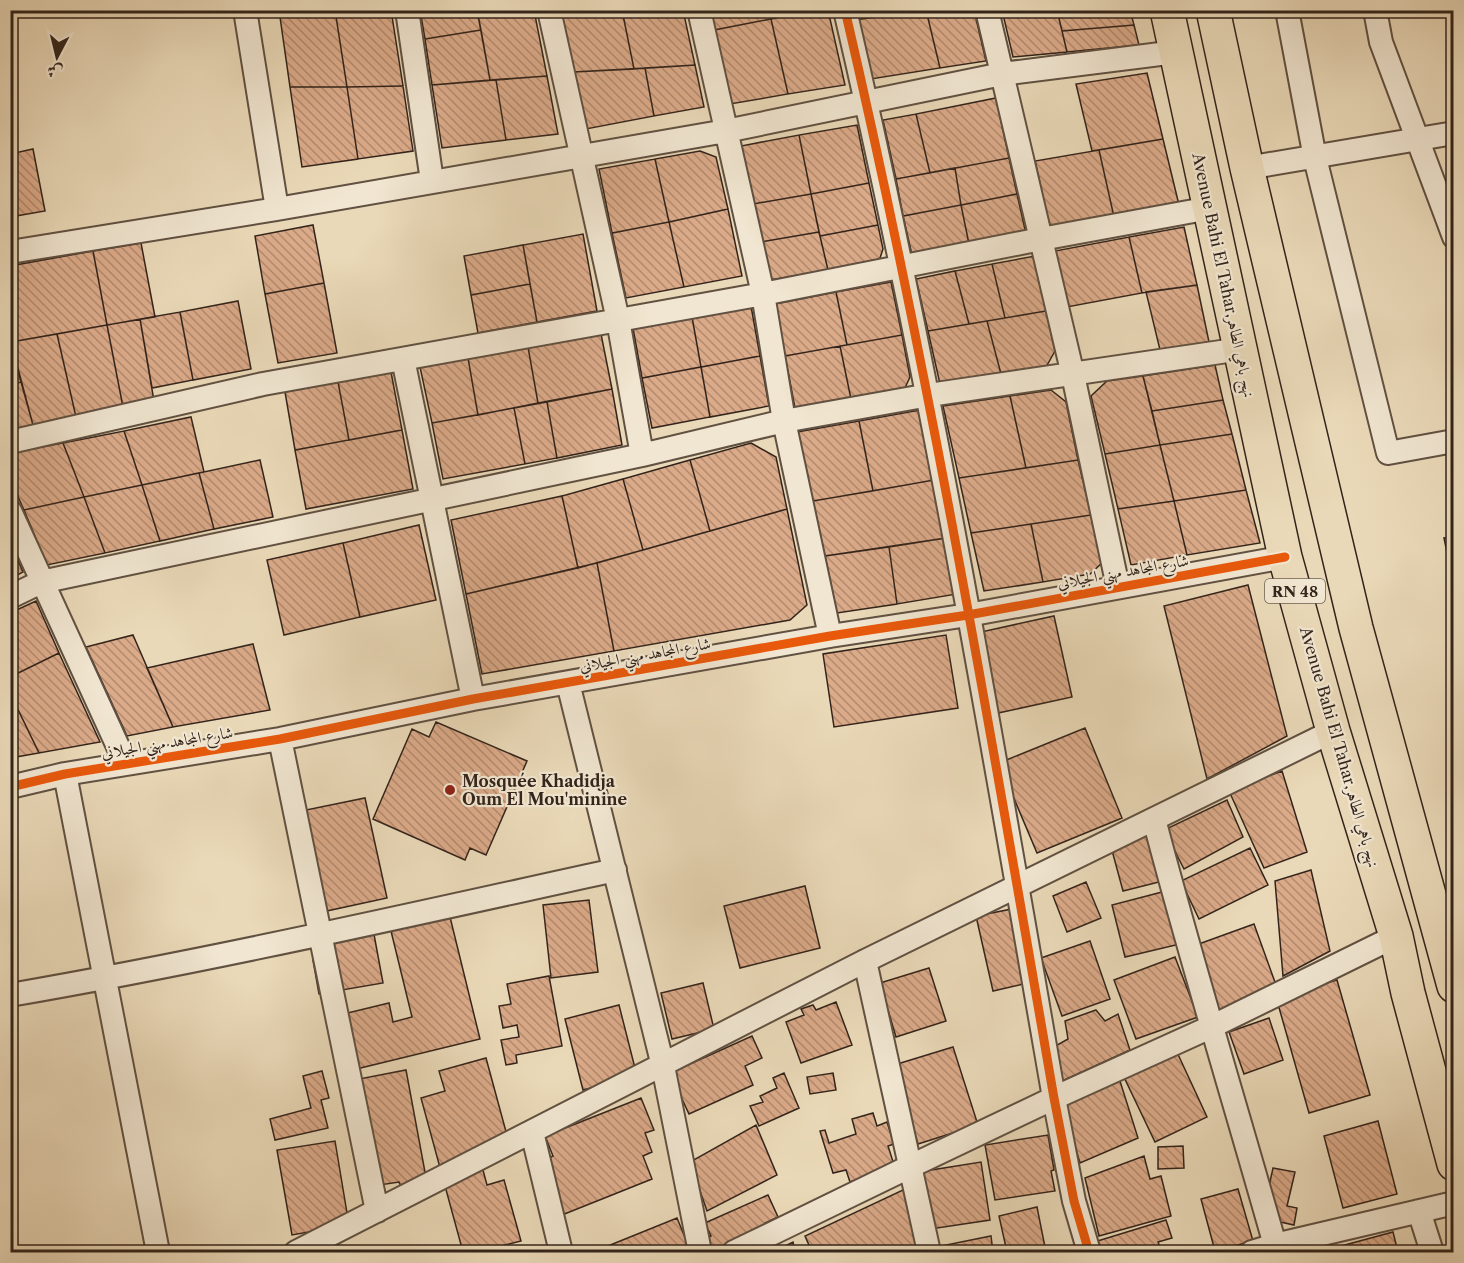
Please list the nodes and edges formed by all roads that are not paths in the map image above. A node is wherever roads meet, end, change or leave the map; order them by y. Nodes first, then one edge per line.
1 (245, 10) edge
2 (407, 10) edge
3 (549, 10) edge
4 (699, 10) edge
5 (845, 10) edge
6 (987, 10) edge
7 (1167, 10) edge
8 (1213, 10) edge
9 (1287, 10) edge
10 (1375, 10) edge
11 (1176, 52) junction
12 (1002, 74) junction
13 (866, 103) junction
14 (726, 131) junction
15 (1454, 134) edge
16 (1417, 139) junction
17 (580, 156) junction
18 (1315, 158) junction
19 (1247, 168) junction
20 (432, 181) junction
21 (1210, 208) junction
22 (277, 209) junction
23 (1454, 237) edge
24 (1041, 238) junction
25 (10, 252) edge
26 (902, 268) junction
27 (763, 294) junction
28 (618, 320) junction
29 (1241, 349) junction
30 (403, 359) junction
31 (1073, 375) junction
32 (928, 395) junction
33 (784, 421) junction
34 (1454, 441) edge
35 (10, 442) edge
36 (642, 455) junction
37 (432, 500) junction
38 (10, 511) edge
39 (1285, 557) junction
40 (41, 582) junction
41 (1118, 587) junction
42 (10, 597) edge
43 (968, 615) junction
44 (830, 636) junction
45 (568, 683) junction
46 (473, 699) junction
47 (1333, 731) junction
48 (280, 740) junction
49 (126, 764) junction
50 (65, 774) junction
51 (10, 787) edge
52 (1154, 819) junction
53 (615, 870) junction
54 (1017, 885) junction
55 (320, 935) junction
56 (1396, 936) junction
57 (865, 961) junction
58 (105, 979) junction
59 (1454, 986) edge
60 (10, 995) edge
61 (1213, 1026) junction
62 (663, 1066) junction
63 (1054, 1098) junction
64 (532, 1132) junction
65 (1454, 1164) edge
66 (909, 1167) junction
67 (1454, 1203) edge
68 (377, 1211) junction
69 (1419, 1211) junction
70 (1264, 1250) edge
71 (158, 1252) edge
72 (296, 1252) edge
73 (561, 1252) edge
74 (700, 1252) edge
75 (734, 1252) edge
76 (928, 1252) edge
77 (1089, 1252) edge
78 (1432, 1252) edge

1 - 22 street
2 - 20 street
3 - 17 street
4 - 14 street
5 - 13 street
6 - 12 street
7 - 11 main road, Avenue Bahi El Tahar,نهج باهي الطاهر / RN 48
8 - 19 main road, RN 48
9 - 18 street
10 - 16 street
11 - 12 street
11 - 21 main road, Avenue Bahi El Tahar,نهج باهي الطاهر / RN 48
12 - 13 street
12 - 24 street
13 - 14 street
13 - 26 street
14 - 17 street
14 - 27 street
15 - 16 street
16 - 18 street
16 - 23 street
17 - 20 street
17 - 28 street
18 - 19 street
18 - 34 street
19 - 59 main road, RN 48
20 - 22 street
21 - 24 street
21 - 29 main road, Avenue Bahi El Tahar,نهج باهي الطاهر / RN 48
22 - 25 street
24 - 26 street
24 - 31 street
26 - 27 street
26 - 32 street
27 - 28 street
27 - 33 street
28 - 30 street
28 - 36 street
29 - 31 street
29 - 39 main road, Avenue Bahi El Tahar,نهج باهي الطاهر / RN 48
30 - 35 street
30 - 37 street
31 - 32 street
31 - 41 street
32 - 33 street
32 - 43 street
33 - 36 street
33 - 44 street
36 - 37 street
37 - 40 street
37 - 46 street
38 - 40 street
39 - 41 street, شارع المجاهد مهني الجيلاني
39 - 47 main road, Avenue Bahi El Tahar,نهج باهي الطاهر / RN 48
40 - 42 street
40 - 49 street
41 - 43 street, شارع المجاهد مهني الجيلاني
43 - 44 street, شارع المجاهد مهني الجيلاني
43 - 54 street
44 - 45 street, شارع المجاهد مهني الجيلاني
45 - 46 street, شارع المجاهد مهني الجيلاني
45 - 53 street
46 - 48 street, شارع المجاهد مهني الجيلاني
47 - 52 street
47 - 56 main road, Avenue Bahi El Tahar,نهج باهي الطاهر / RN 48
48 - 49 street, شارع المجاهد مهني الجيلاني
48 - 55 street
49 - 50 street, شارع المجاهد مهني الجيلاني
50 - 51 street, شارع المجاهد مهني الجيلاني
50 - 58 street
52 - 54 street
52 - 61 street
53 - 55 street
53 - 62 street
54 - 57 street
54 - 63 street
55 - 58 street
55 - 68 street
56 - 61 street
56 - 65 main road, Avenue Bahi El Tahar,نهج باهي الطاهر / RN 48
57 - 62 street
57 - 66 street
58 - 60 street
58 - 71 street
61 - 63 street
61 - 70 street
62 - 64 street
62 - 74 street
63 - 66 street
63 - 77 street
64 - 68 street
64 - 73 street
66 - 75 street
66 - 76 street
67 - 69 street
68 - 72 street
69 - 70 street
69 - 78 street

